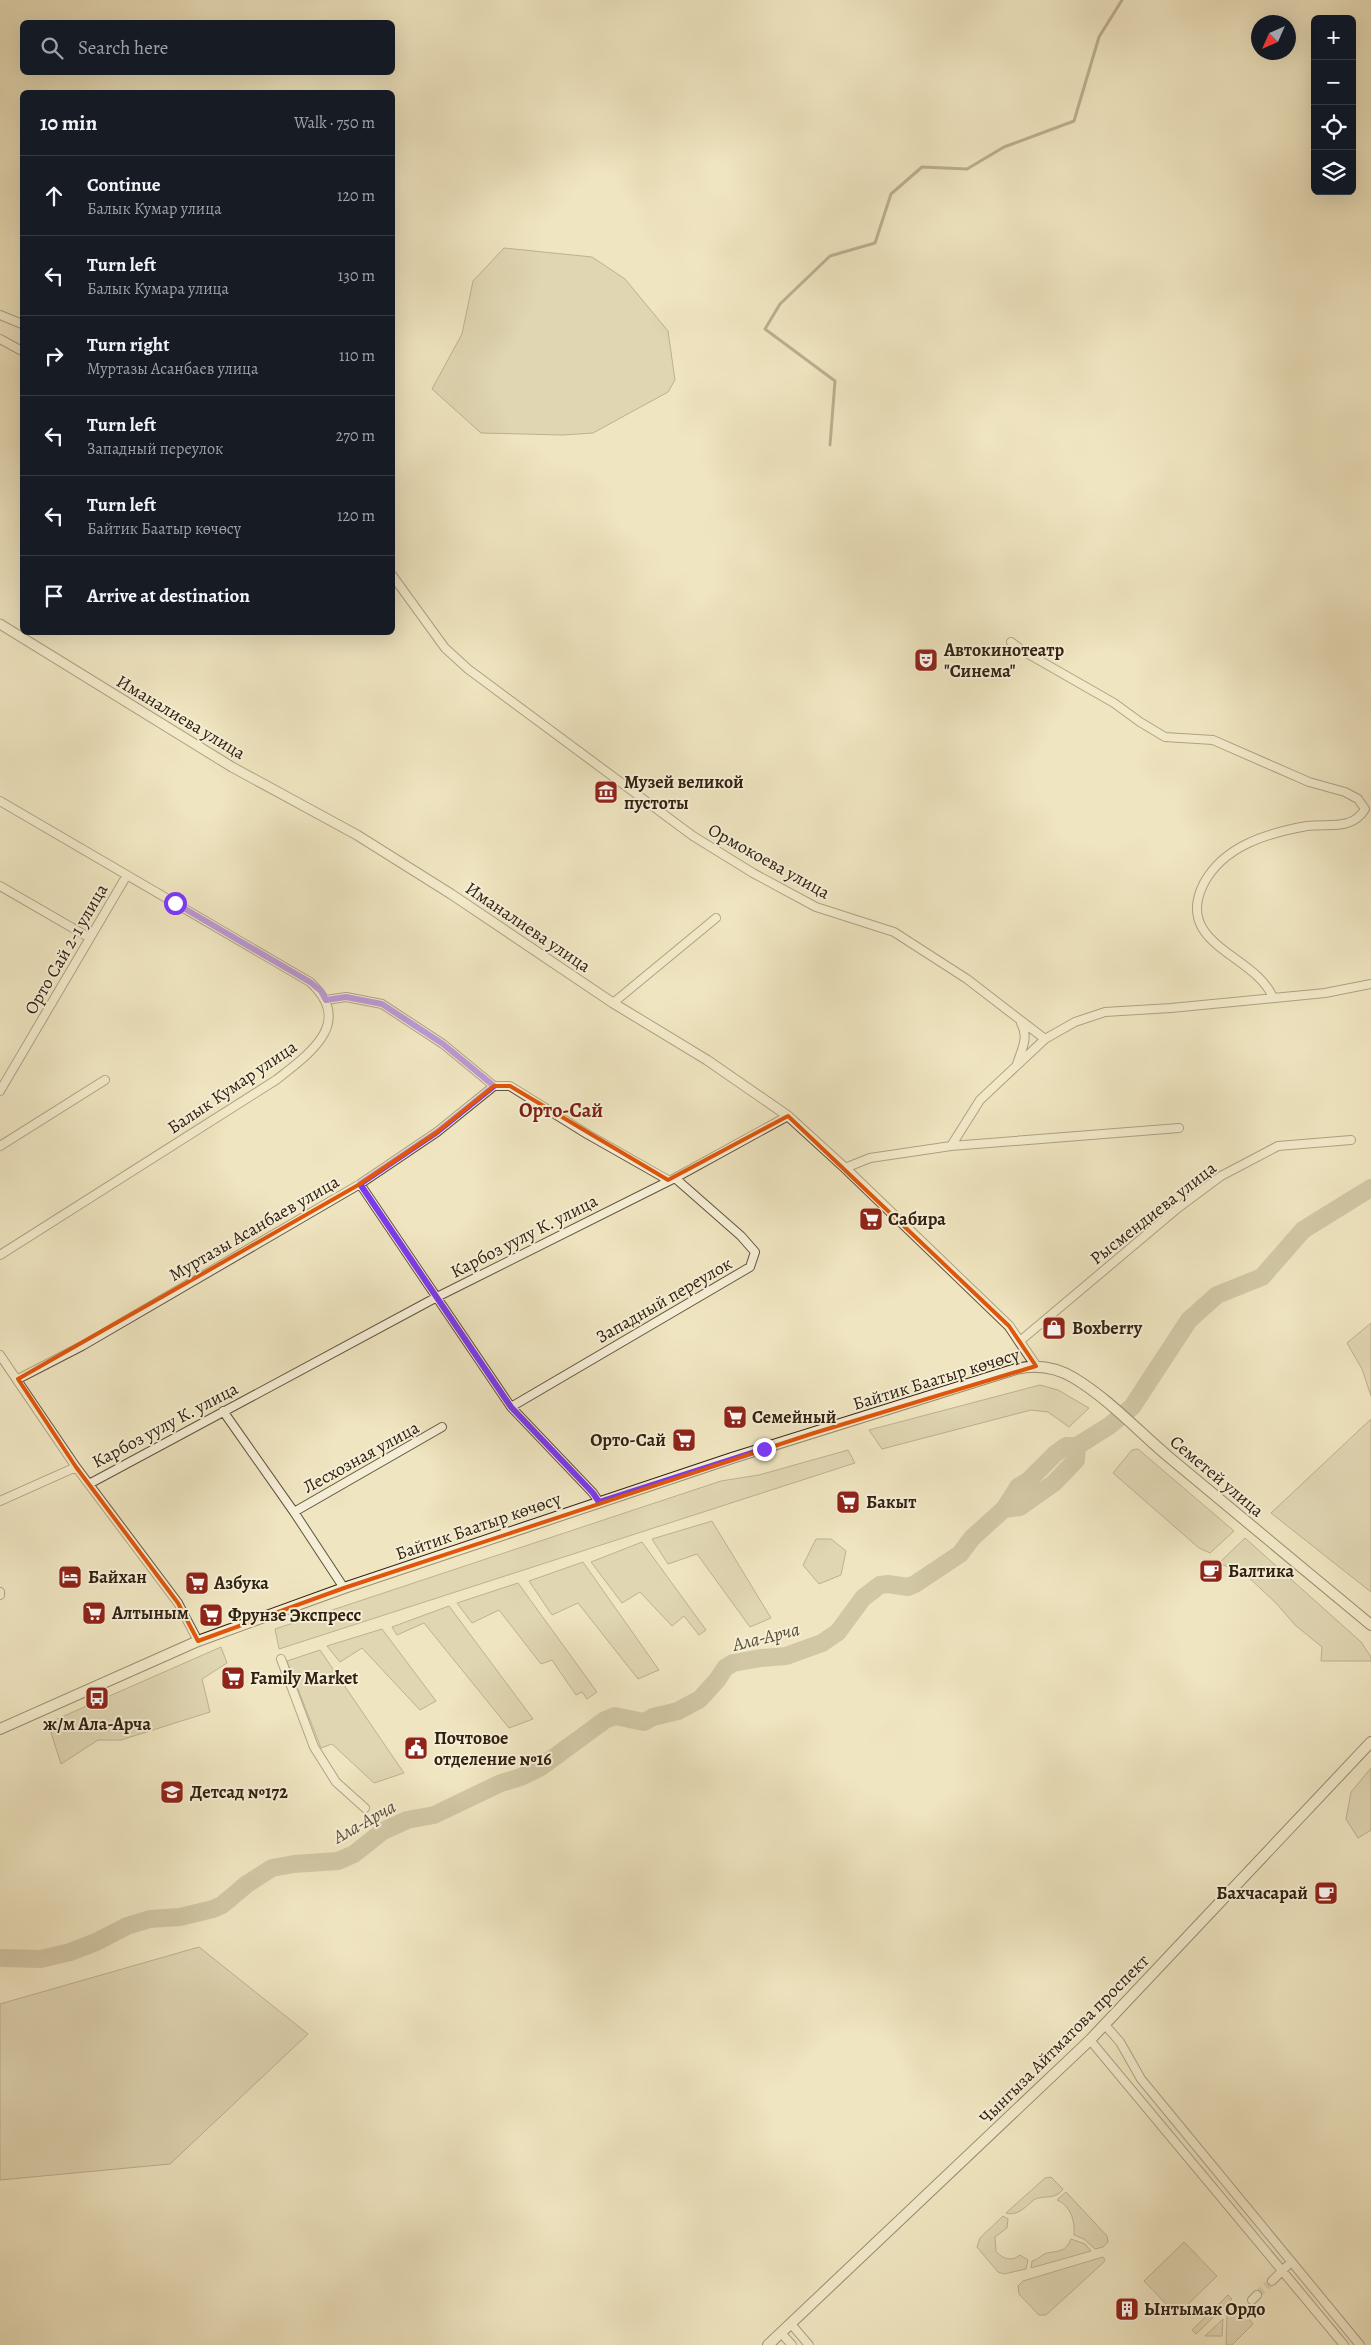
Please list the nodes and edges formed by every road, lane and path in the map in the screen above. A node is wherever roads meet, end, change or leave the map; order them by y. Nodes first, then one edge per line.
1 (0, 315) edge
2 (20, 323) edge
3 (0, 339) edge
4 (20, 349) edge
5 (395, 579) edge
6 (0, 624) edge
7 (1011, 642) dead end
8 (0, 800) edge
9 (127, 875) junction
10 (1, 889) edge
11 (716, 918) dead end
12 (90, 938) junction
13 (1371, 984) edge
14 (1273, 998) junction
15 (326, 1000) junction
16 (613, 1003) junction
17 (1020, 1021) junction
18 (1045, 1038) junction
19 (1016, 1065) junction
20 (104, 1080) dead end
21 (494, 1086) junction
22 (0, 1091) edge
23 (788, 1116) junction
24 (1179, 1128) dead end
25 (1351, 1140) dead end
26 (0, 1146) edge
27 (950, 1146) junction
28 (845, 1168) junction
29 (671, 1179) junction
30 (360, 1184) junction
31 (0, 1255) edge
32 (437, 1297) junction
33 (1020, 1341) junction
34 (0, 1355) edge
35 (1036, 1366) junction
36 (18, 1379) junction
37 (511, 1407) junction
38 (223, 1411) junction
39 (442, 1427) dead end
40 (76, 1467) junction
41 (89, 1484) junction
42 (0, 1501) edge
43 (599, 1502) junction
44 (294, 1512) junction
45 (344, 1588) junction
46 (1369, 1622) edge
47 (1371, 1629) edge
48 (198, 1641) junction
49 (280, 1659) dead end
50 (0, 1729) edge
51 (1371, 1742) edge
52 (365, 1808) dead end
53 (1105, 2025) junction
54 (1090, 2040) junction
55 (1141, 2079) junction
56 (1132, 2088) junction
57 (1292, 2262) junction
58 (1283, 2270) junction
59 (1272, 2281) tunnel mouth
60 (791, 2324) junction
61 (781, 2333) junction
62 (768, 2345) edge
63 (792, 2345) edge
64 (809, 2345) edge
65 (1344, 2345) edge
66 (1360, 2345) edge

1 - 2 street
3 - 4 street
5 - 17 street, Ормокоева улица
6 - 16 street, Иманалиева улица
7 - 14 street
8 - 9 street
9 - 12 street, Орто Сай 2-1 улица
9 - 15 street
10 - 12 street
11 - 16 street
12 - 22 street, Орто Сай 2-1 улица
13 - 14 street
14 - 18 street
15 - 21 street
15 - 31 street, Балык Кумар улица
16 - 23 street, Иманалиева улица
17 - 18 street, Ормокоева улица
17 - 19 street
18 - 19 street
19 - 27 street
20 - 26 street
21 - 29 street
21 - 30 street, Муртазы Асанбаев улица
23 - 28 street, Иманалиева улица
23 - 29 street, Карбоз уулу К. улица
24 - 27 street
25 - 33 street, Рысмендиева улица
27 - 28 street
28 - 33 street, Иманалиева улица
29 - 32 street, Карбоз уулу К. улица
29 - 37 street, Западный переулок
30 - 32 street
30 - 36 street, Муртазы Асанбаев улица
32 - 37 street
32 - 38 street, Карбоз уулу К. улица
33 - 35 street, Иманалиева улица
34 - 36 street
35 - 43 main road, Байтик Баатыр көчөсү
35 - 46 main road, Семетей улица
36 - 40 street
37 - 43 street
38 - 41 street, Карбоз уулу К. улица
38 - 44 street, Лесхозная улица
39 - 44 street, Лесхозная улица
40 - 41 street
40 - 42 street, Карбоз уулу К. улица
41 - 48 street
43 - 45 main road, Байтик Баатыр көчөсү
44 - 45 street, Лесхозная улица
45 - 48 main road, Байтик Баатыр көчөсү
46 - 47 main road, Семетей улица
48 - 50 main road, Байтик Баатыр көчөсү
49 - 52 street
51 - 53 main road, Чынгыза Айтматова проспект
53 - 54 main road, Чынгыза Айтматова проспект
53 - 55 street
54 - 56 street
54 - 60 main road, Чынгыза Айтматова проспект
55 - 56 street
55 - 57 street
56 - 58 street
57 - 58 street
57 - 66 street
58 - 59 street
58 - 65 street
60 - 61 main road, Чынгыза Айтматова проспект
60 - 64 street
61 - 62 main road, Чынгыза Айтматова проспект
61 - 63 street

